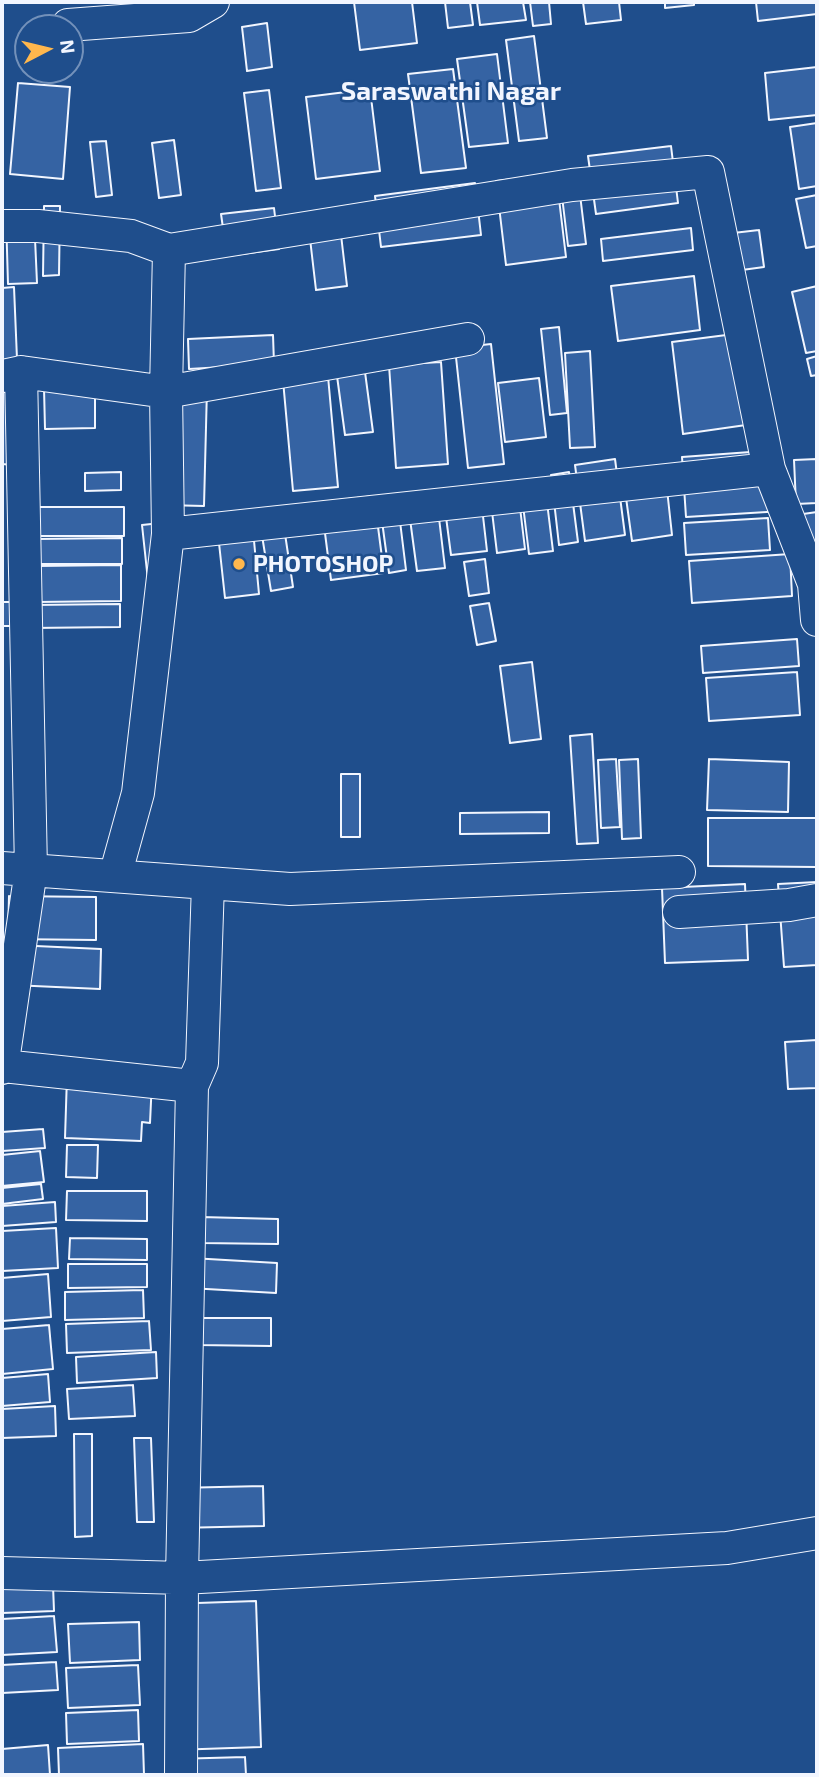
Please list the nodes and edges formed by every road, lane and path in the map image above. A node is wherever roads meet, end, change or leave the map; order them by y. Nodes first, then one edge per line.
1 (213, 2) edge
2 (84, 24) edge
3 (2, 226) edge
4 (169, 250) junction
5 (468, 340) dead end
6 (11, 374) edge
7 (166, 392) junction
8 (769, 469) junction
9 (168, 534) junction
10 (817, 620) edge
11 (16, 869) edge
12 (678, 872) dead end
13 (115, 876) junction
14 (208, 883) junction
15 (817, 900) edge
16 (679, 912) dead end
17 (3, 1067) edge
18 (192, 1086) junction
19 (817, 1533) edge
20 (2, 1573) edge
21 (182, 1578) junction
22 (181, 1775) edge

1 - 2 street
3 - 4 street
4 - 7 street
4 - 8 street
5 - 7 street
6 - 7 street
6 - 11 street
7 - 9 street
8 - 9 street
8 - 10 street
9 - 13 street
11 - 13 street
11 - 17 street
12 - 14 street
13 - 14 street
14 - 18 street
15 - 16 street
17 - 18 street
18 - 21 street
19 - 21 street
20 - 21 street
21 - 22 street

